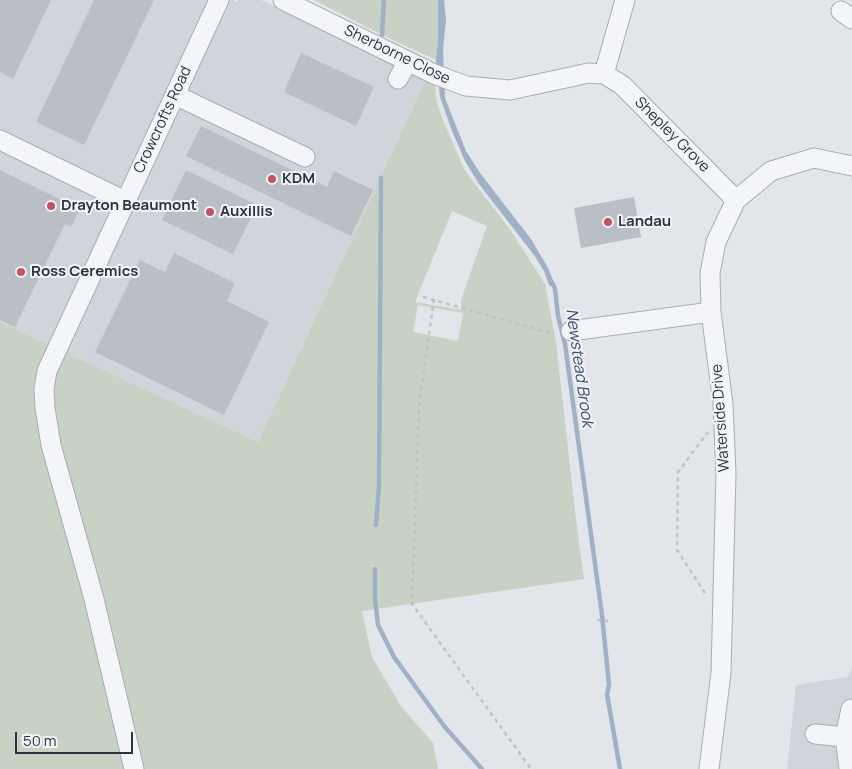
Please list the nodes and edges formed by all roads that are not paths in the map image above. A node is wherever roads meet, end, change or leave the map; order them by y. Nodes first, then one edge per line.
1 (218, 0) edge
2 (283, 0) edge
3 (625, 0) edge
4 (408, 61) junction
5 (604, 74) junction
6 (398, 79) dead end
7 (174, 95) junction
8 (0, 140) edge
9 (305, 157) dead end
10 (852, 166) edge
11 (736, 200) junction
12 (125, 201) junction
13 (711, 312) junction
14 (563, 333) road end
15 (851, 709) edge
16 (815, 734) dead end
17 (845, 737) junction
18 (134, 769) edge
19 (709, 769) edge
20 (848, 769) edge

1 - 7 street, Crowcrofts Road
2 - 4 street, Sherborne Close
3 - 5 street
4 - 5 street, Sherborne Close
4 - 6 street
5 - 11 street, Shepley Grove
7 - 9 street
7 - 12 street, Crowcrofts Road
8 - 12 street
10 - 11 street, Waterside Drive
11 - 13 street, Waterside Drive
12 - 18 street, Crowcrofts Road
13 - 14 street
13 - 19 street, Waterside Drive
15 - 17 street
16 - 17 street
17 - 20 street

